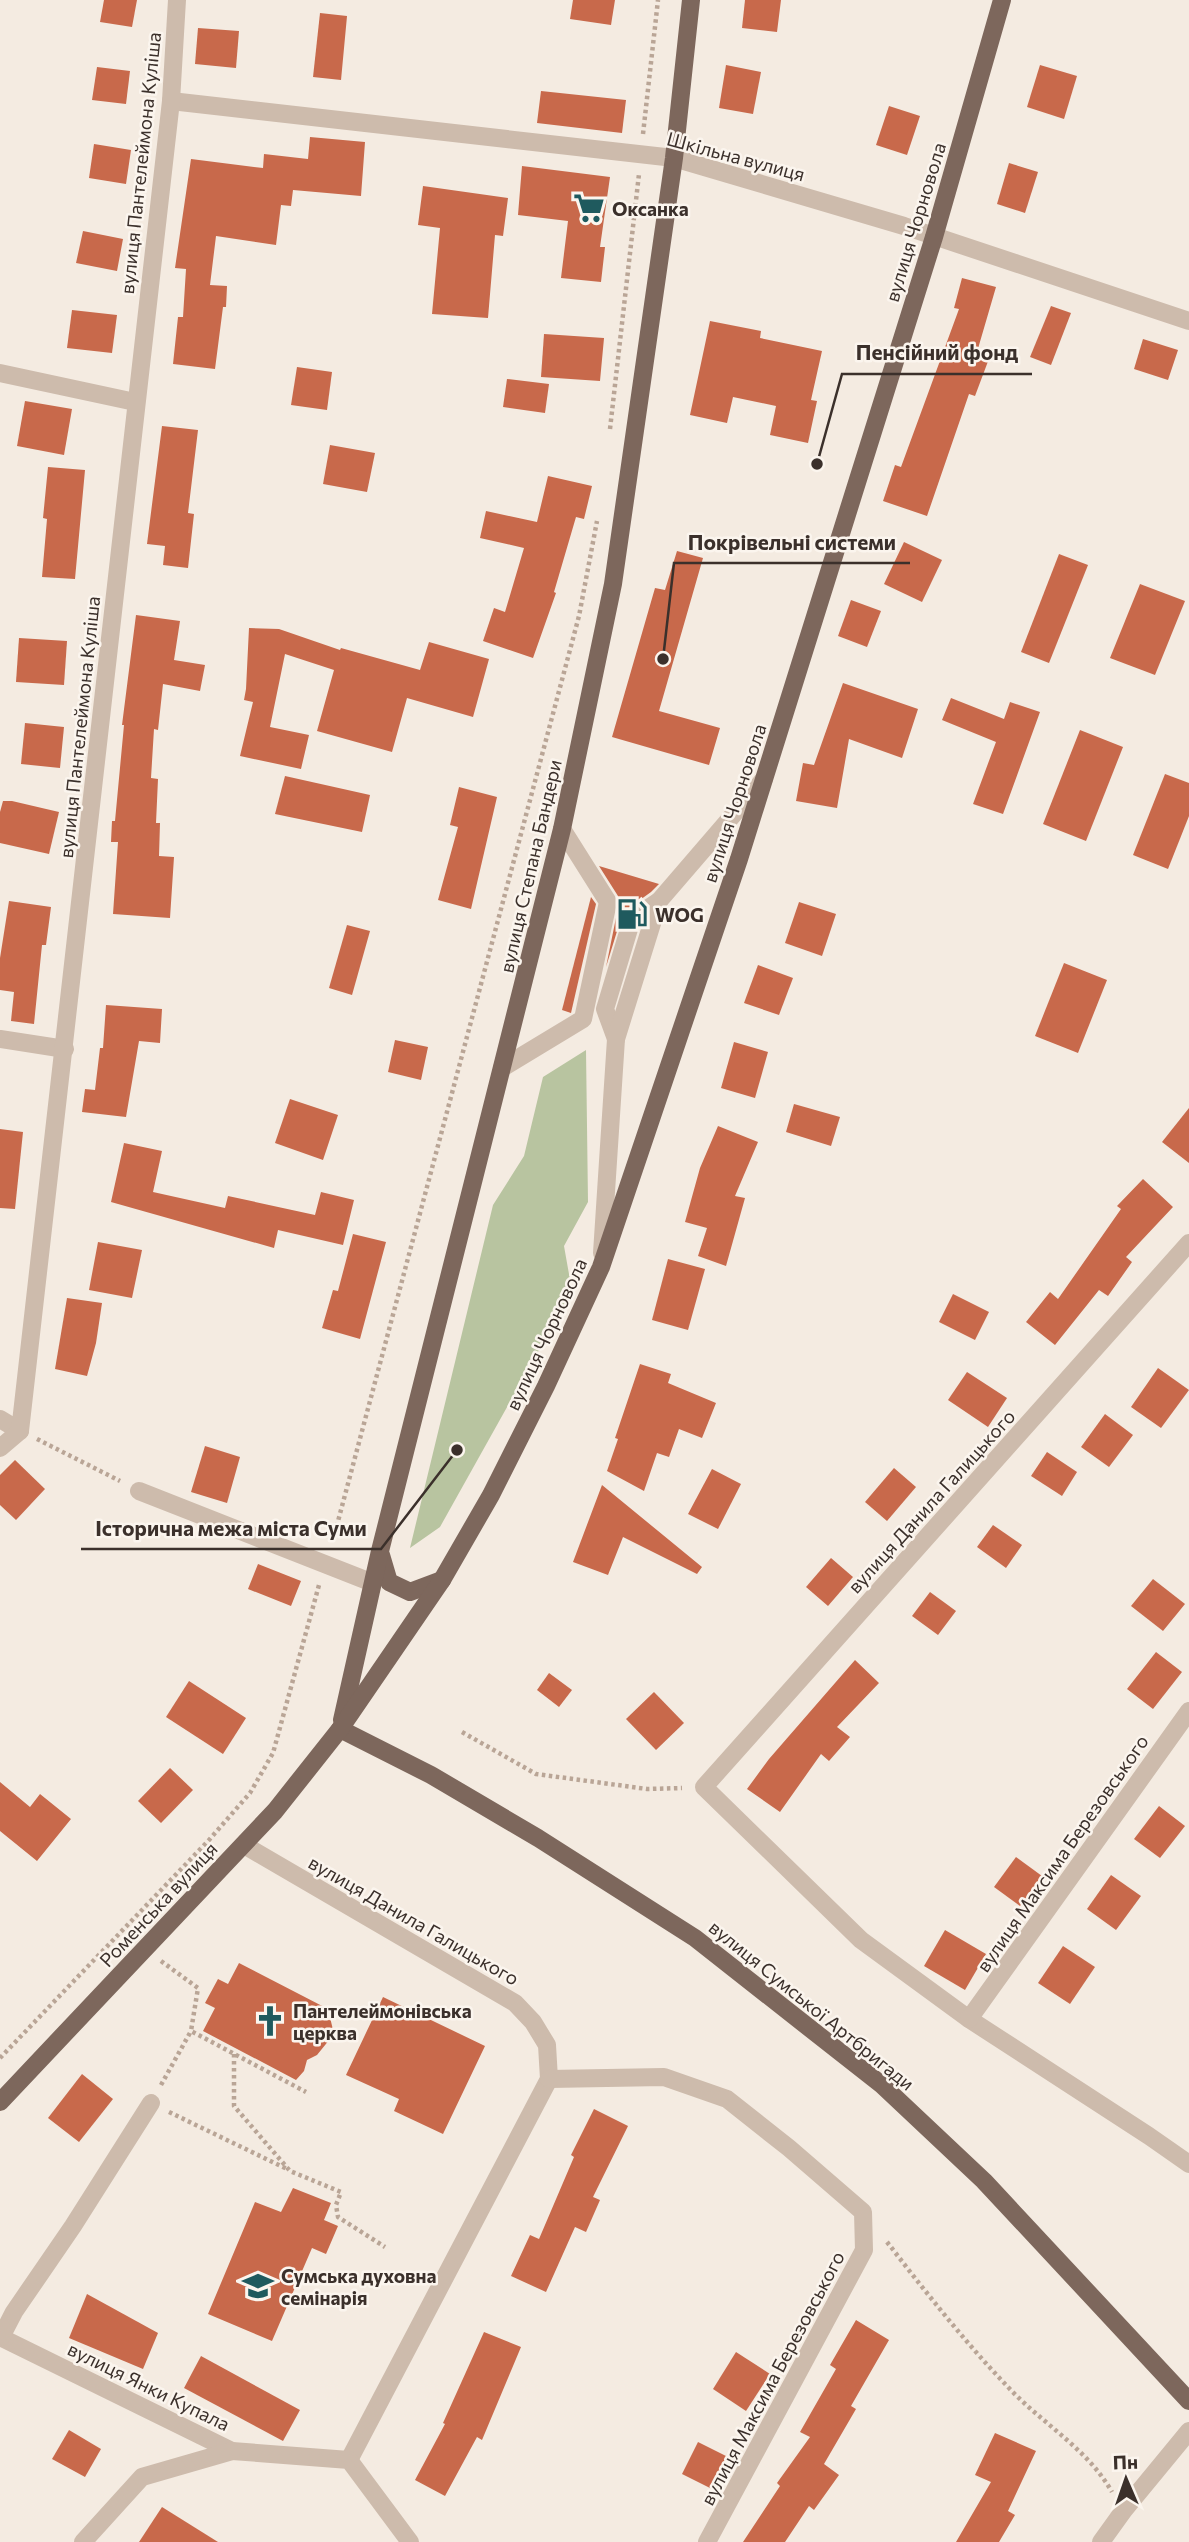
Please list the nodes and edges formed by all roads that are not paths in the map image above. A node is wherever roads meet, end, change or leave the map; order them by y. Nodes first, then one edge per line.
1 (177, 0) edge
2 (691, 0) edge
3 (1002, 0) edge
4 (171, 101) junction
5 (674, 158) junction
6 (934, 237) junction
7 (1189, 321) edge
8 (0, 373) edge
9 (135, 402) junction
10 (764, 779) junction
11 (562, 829) junction
12 (0, 1039) edge
13 (65, 1049) junction
14 (502, 1068) junction
15 (1189, 1243) edge
16 (601, 1267) junction
17 (0, 1419) edge
18 (20, 1431) junction
19 (0, 1448) edge
20 (139, 1491) road end
21 (380, 1551) junction
22 (442, 1580) junction
23 (373, 1583) junction
24 (1189, 1711) edge
25 (340, 1729) junction
26 (244, 1844) junction
27 (969, 2020) junction
28 (549, 2079) junction
29 (0, 2102) edge
30 (151, 2103) road end
31 (1189, 2164) edge
32 (0, 2337) edge
33 (1189, 2401) edge
34 (1189, 2431) edge
35 (232, 2451) junction
36 (349, 2460) junction
37 (83, 2542) edge
38 (411, 2542) edge
39 (707, 2542) edge
40 (1101, 2542) edge

1 - 4 street, вулиця Пантелеймона Куліша
2 - 5 main road, вулиця Степана Бандери
3 - 6 main road, вулиця Чорновола
4 - 5 street, Шкільна вулиця
4 - 9 street, вулиця Пантелеймона Куліша
5 - 6 street, Шкільна вулиця
5 - 11 main road, вулиця Степана Бандери
6 - 7 street, Шкільна вулиця
6 - 10 main road, вулиця Чорновола
8 - 9 street
9 - 13 street, вулиця Пантелеймона Куліша
10 - 16 main road, вулиця Чорновола
10 - 16 street
11 - 14 main road, вулиця Степана Бандери
11 - 14 street
12 - 13 street
13 - 18 street, вулиця Пантелеймона Куліша
14 - 21 main road, вулиця Степана Бандери
15 - 27 street, вулиця Данила Галицького
16 - 22 main road, вулиця Чорновола
17 - 18 street
18 - 19 street
20 - 23 street
21 - 22 main road
21 - 23 main road, вулиця Степана Бандери
22 - 25 main road, вулиця Чорновола
23 - 25 main road, вулиця Степана Бандери
24 - 27 street, вулиця Максима Березовського
25 - 26 main road, Роменська вулиця
25 - 33 main road, вулиця Сумської Артбригади
26 - 28 street, вулиця Данила Галицького
26 - 29 main road, Роменська вулиця
27 - 31 street
28 - 36 street
28 - 39 street, вулиця Максима Березовського
30 - 32 street
32 - 35 street, вулиця Янки Купала
34 - 40 street
35 - 36 street, вулиця Янки Купала
35 - 37 street
36 - 38 street

